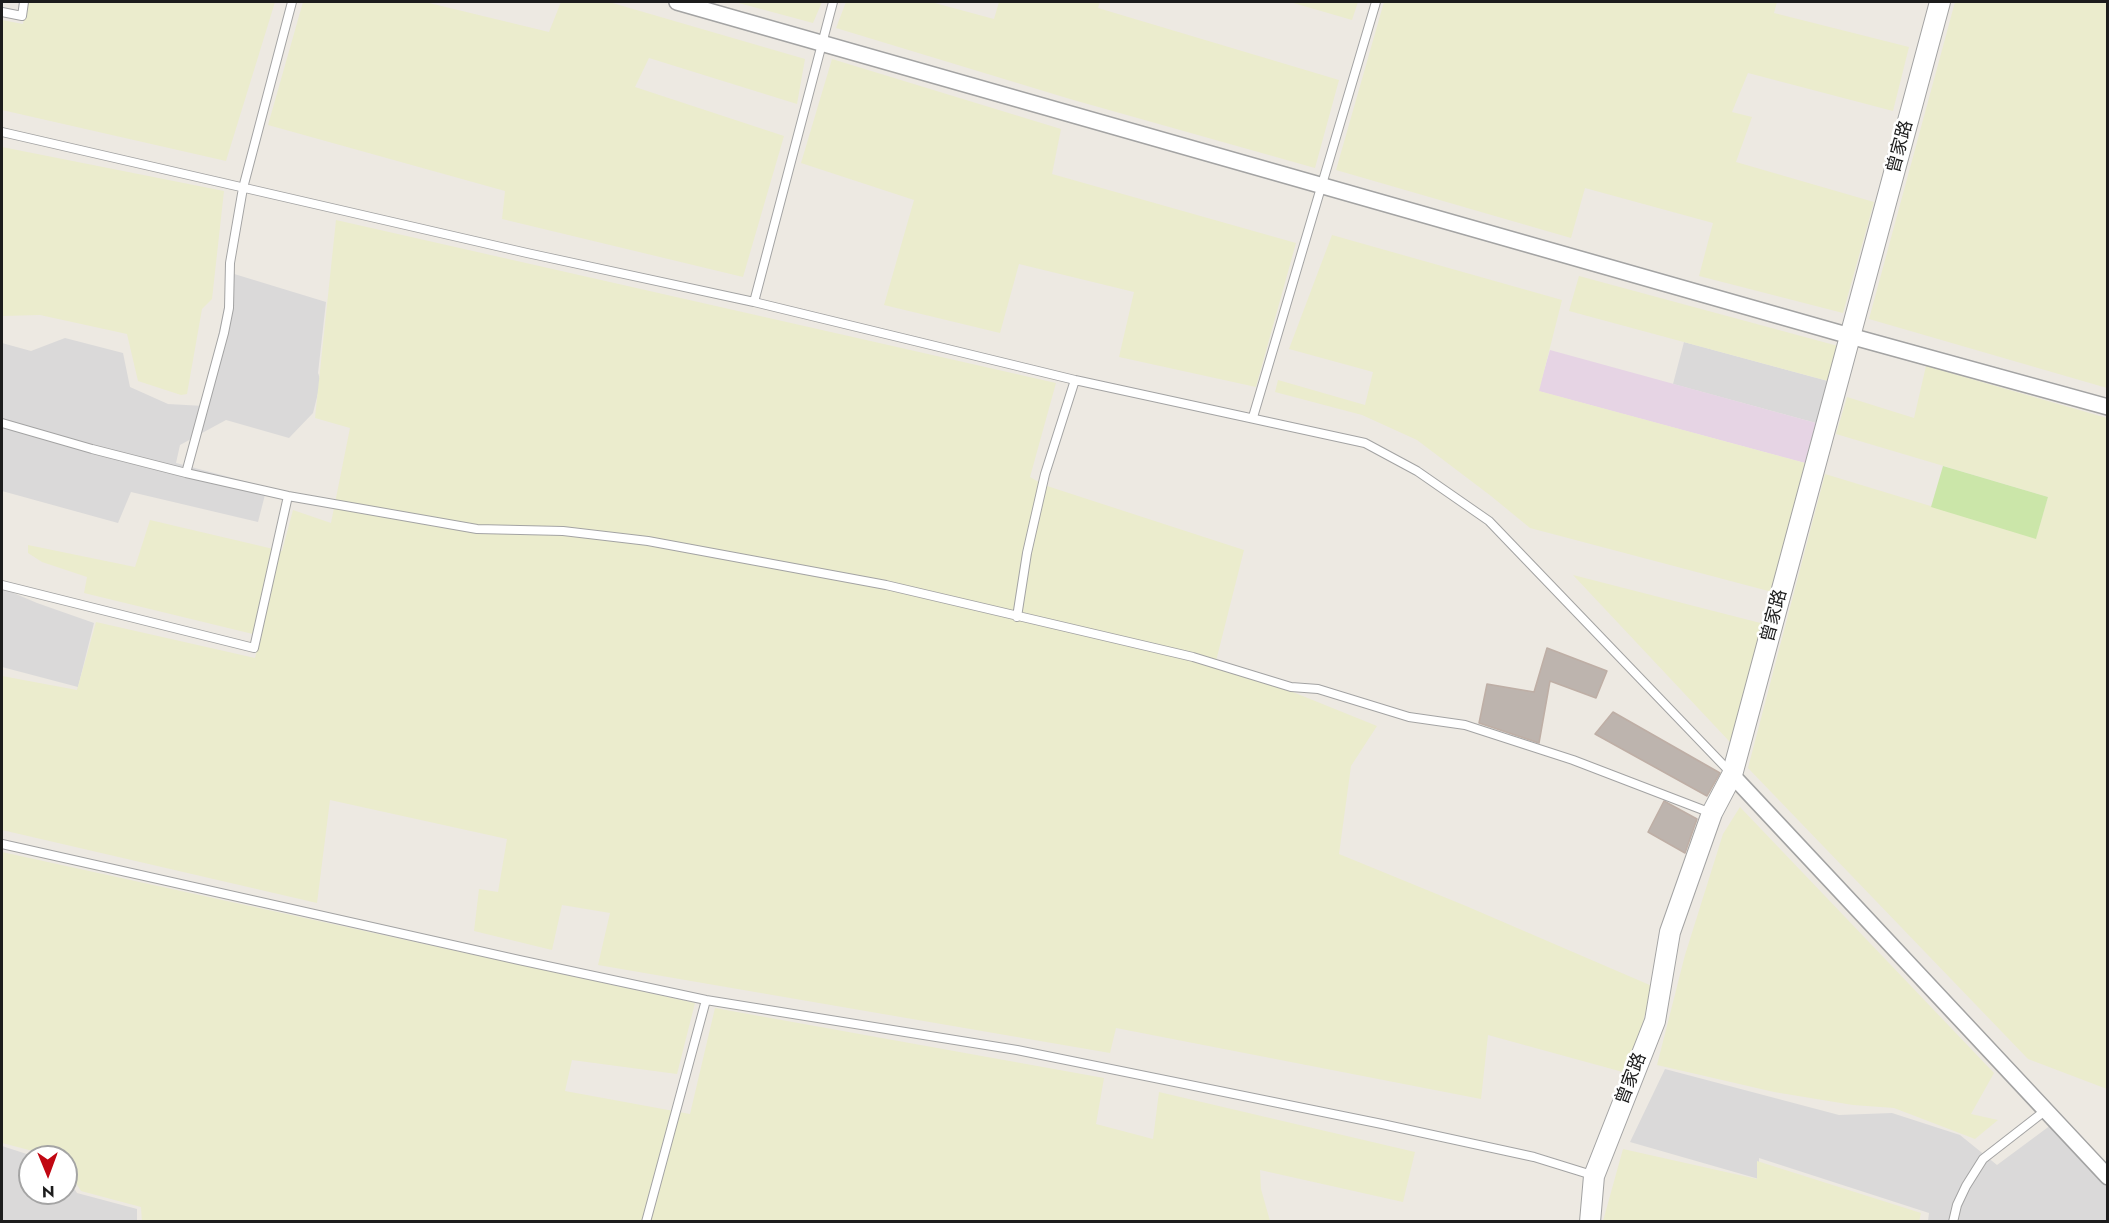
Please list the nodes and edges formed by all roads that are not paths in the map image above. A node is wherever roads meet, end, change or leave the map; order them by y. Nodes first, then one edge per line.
1 (24, 2) edge
2 (292, 2) edge
3 (677, 2) edge
4 (833, 2) edge
5 (1376, 2) edge
6 (1940, 2) edge
7 (2, 12) edge
8 (821, 42) junction
9 (2, 132) edge
10 (1323, 184) junction
11 (243, 188) junction
12 (754, 302) junction
13 (1850, 336) junction
14 (1075, 380) junction
15 (2108, 407) edge
16 (1253, 417) junction
17 (2, 423) edge
18 (186, 474) junction
19 (288, 496) junction
20 (2, 585) edge
21 (1017, 617) junction
22 (1734, 768) junction
23 (1712, 813) junction
24 (2, 844) edge
25 (706, 1000) junction
26 (2046, 1110) junction
27 (1594, 1176) junction
28 (2108, 1177) edge
29 (646, 1221) edge
30 (1590, 1221) edge
31 (1953, 1221) edge

1 - 7 lane
2 - 11 lane
3 - 8 street
4 - 8 lane
5 - 10 lane
6 - 13 street, 曾家路
8 - 10 street
8 - 12 lane
9 - 11 lane
10 - 13 street
10 - 16 lane
11 - 12 lane
11 - 18 lane
12 - 14 lane
13 - 15 street
13 - 22 street, 曾家路
14 - 16 lane
14 - 21 lane
16 - 22 lane
17 - 18 lane
18 - 19 lane
19 - 20 lane
19 - 21 lane
21 - 23 lane
22 - 23 street, 曾家路
22 - 26 street
23 - 27 street, 曾家路
24 - 25 lane
25 - 27 lane
25 - 29 lane
26 - 28 street
26 - 31 lane
27 - 30 street, 曾家路

